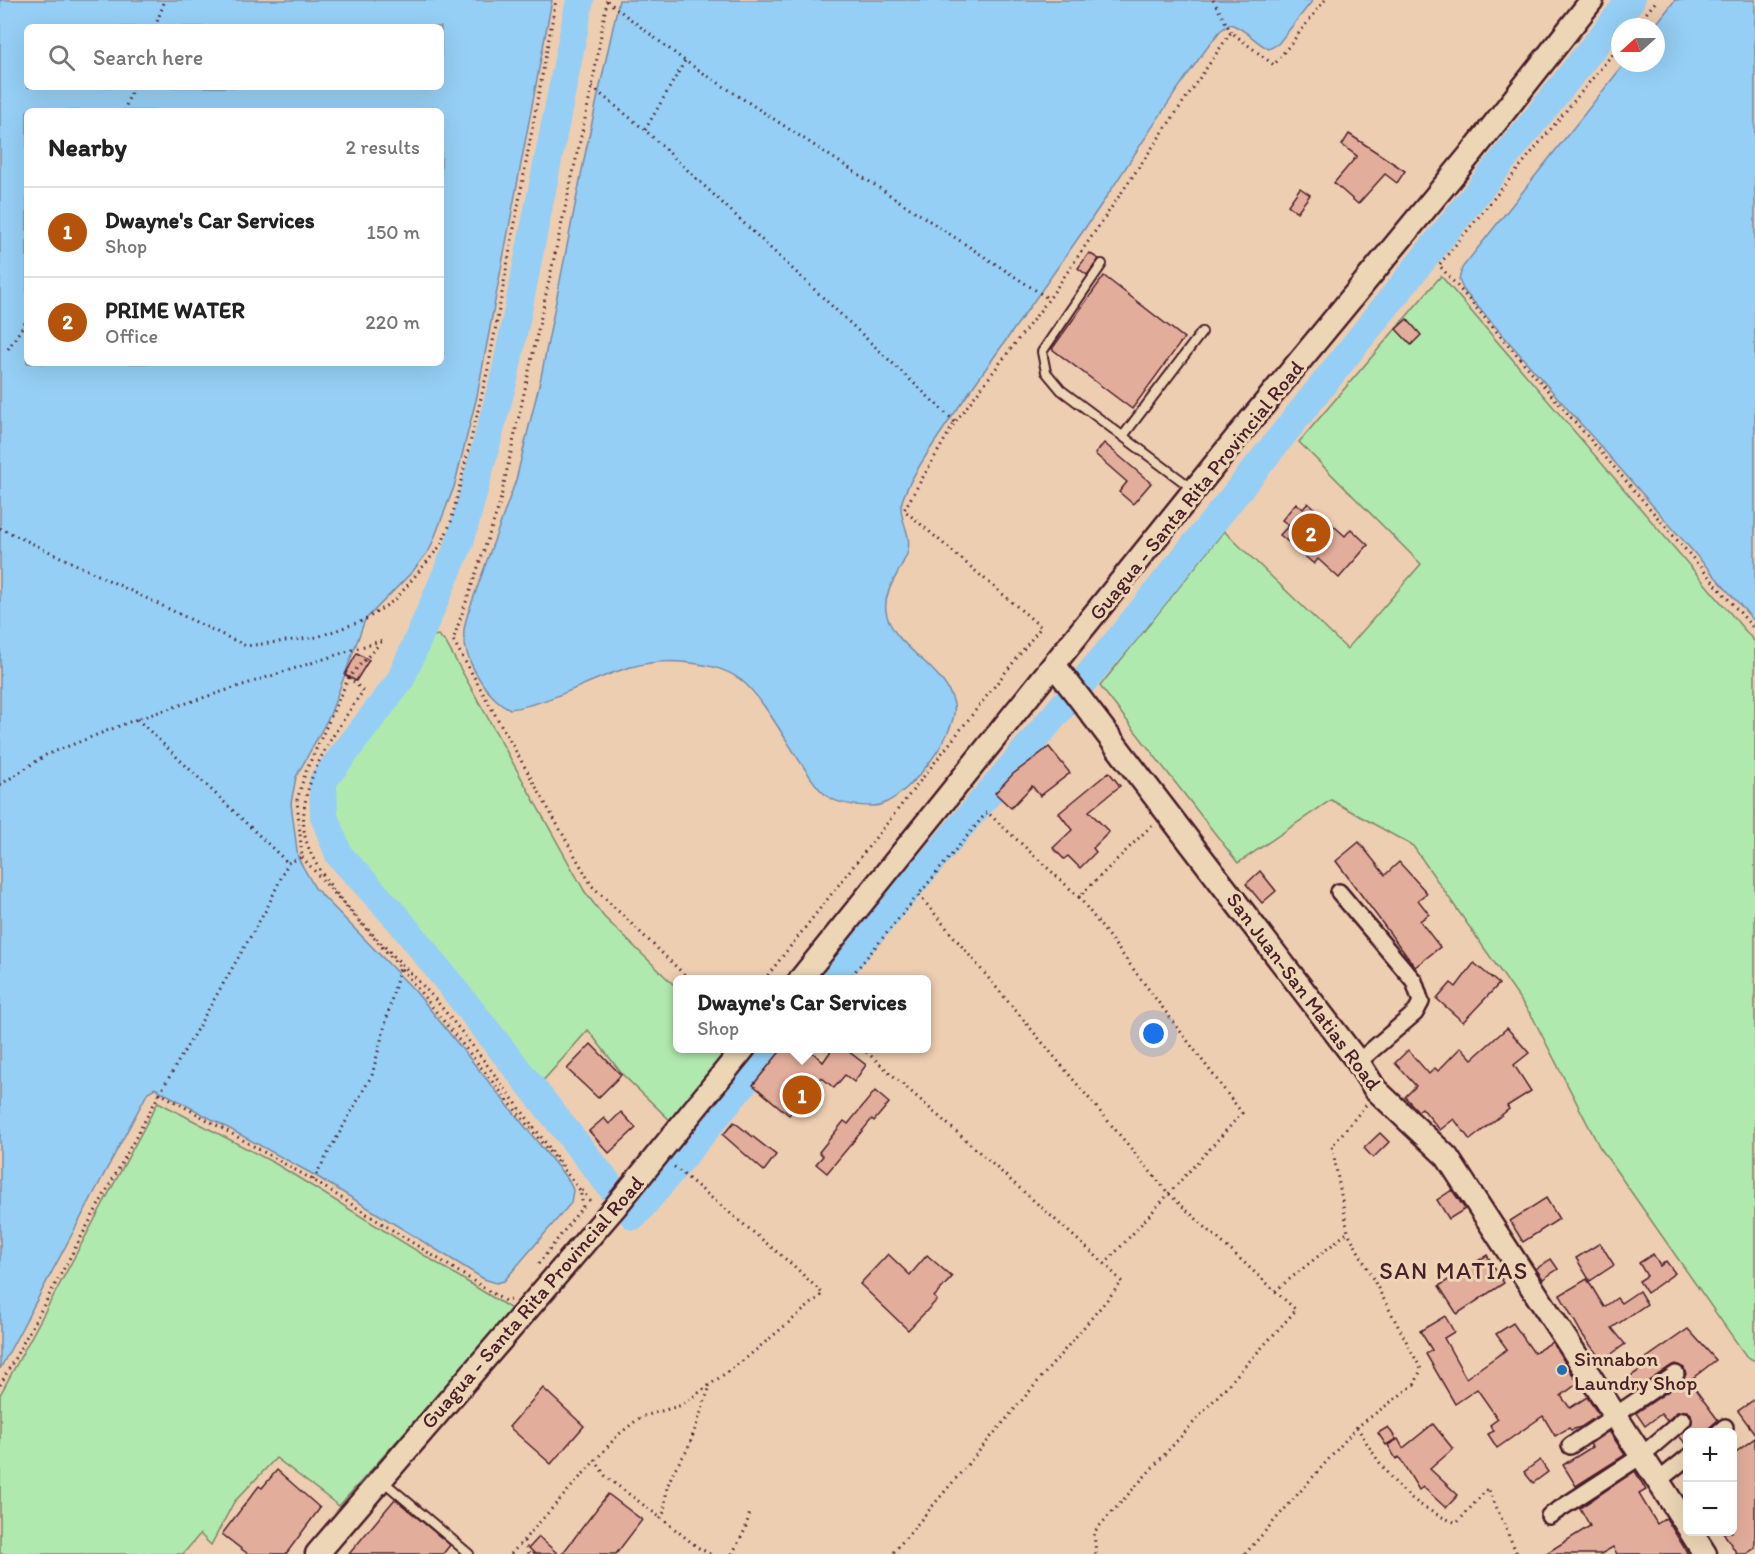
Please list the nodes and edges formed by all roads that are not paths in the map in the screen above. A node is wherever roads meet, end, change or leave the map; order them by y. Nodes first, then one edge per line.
1 (1592, 0) edge
2 (1102, 264) dead end
3 (1202, 332) dead end
4 (1123, 436) junction
5 (1194, 490) junction
6 (1061, 673) junction
7 (1338, 892) dead end
8 (804, 975) edge
9 (740, 1053) edge
10 (1358, 1062) junction
11 (1676, 1374) dead end
12 (1615, 1415) junction
13 (1683, 1420) dead end
14 (1569, 1446) dead end
15 (1641, 1456) junction
16 (1683, 1461) edge
17 (380, 1479) junction
18 (1658, 1481) junction
19 (1549, 1516) dead end
20 (1683, 1519) edge
21 (1694, 1536) edge
22 (317, 1554) edge
23 (469, 1554) edge
24 (1705, 1554) edge

1 - 5 main road, Guagua - Santa Rita Provincial Road
2 - 4 lane
3 - 4 lane
4 - 5 lane
5 - 6 main road, Guagua - Santa Rita Provincial Road
6 - 8 main road, Guagua - Santa Rita Provincial Road
6 - 10 main road, San Juan-San Matias Road
7 - 10 street
9 - 17 main road, Guagua - Santa Rita Provincial Road
10 - 12 main road, San Juan-San Matias Road
11 - 12 street
12 - 14 street
12 - 15 main road, San Juan-San Matias Road
13 - 15 street
15 - 18 main road, San Juan-San Matias Road
15 - 19 street
16 - 18 street
17 - 22 main road, Guagua - Santa Rita Provincial Road
17 - 23 lane
18 - 20 main road, San Juan-San Matias Road
21 - 24 main road

